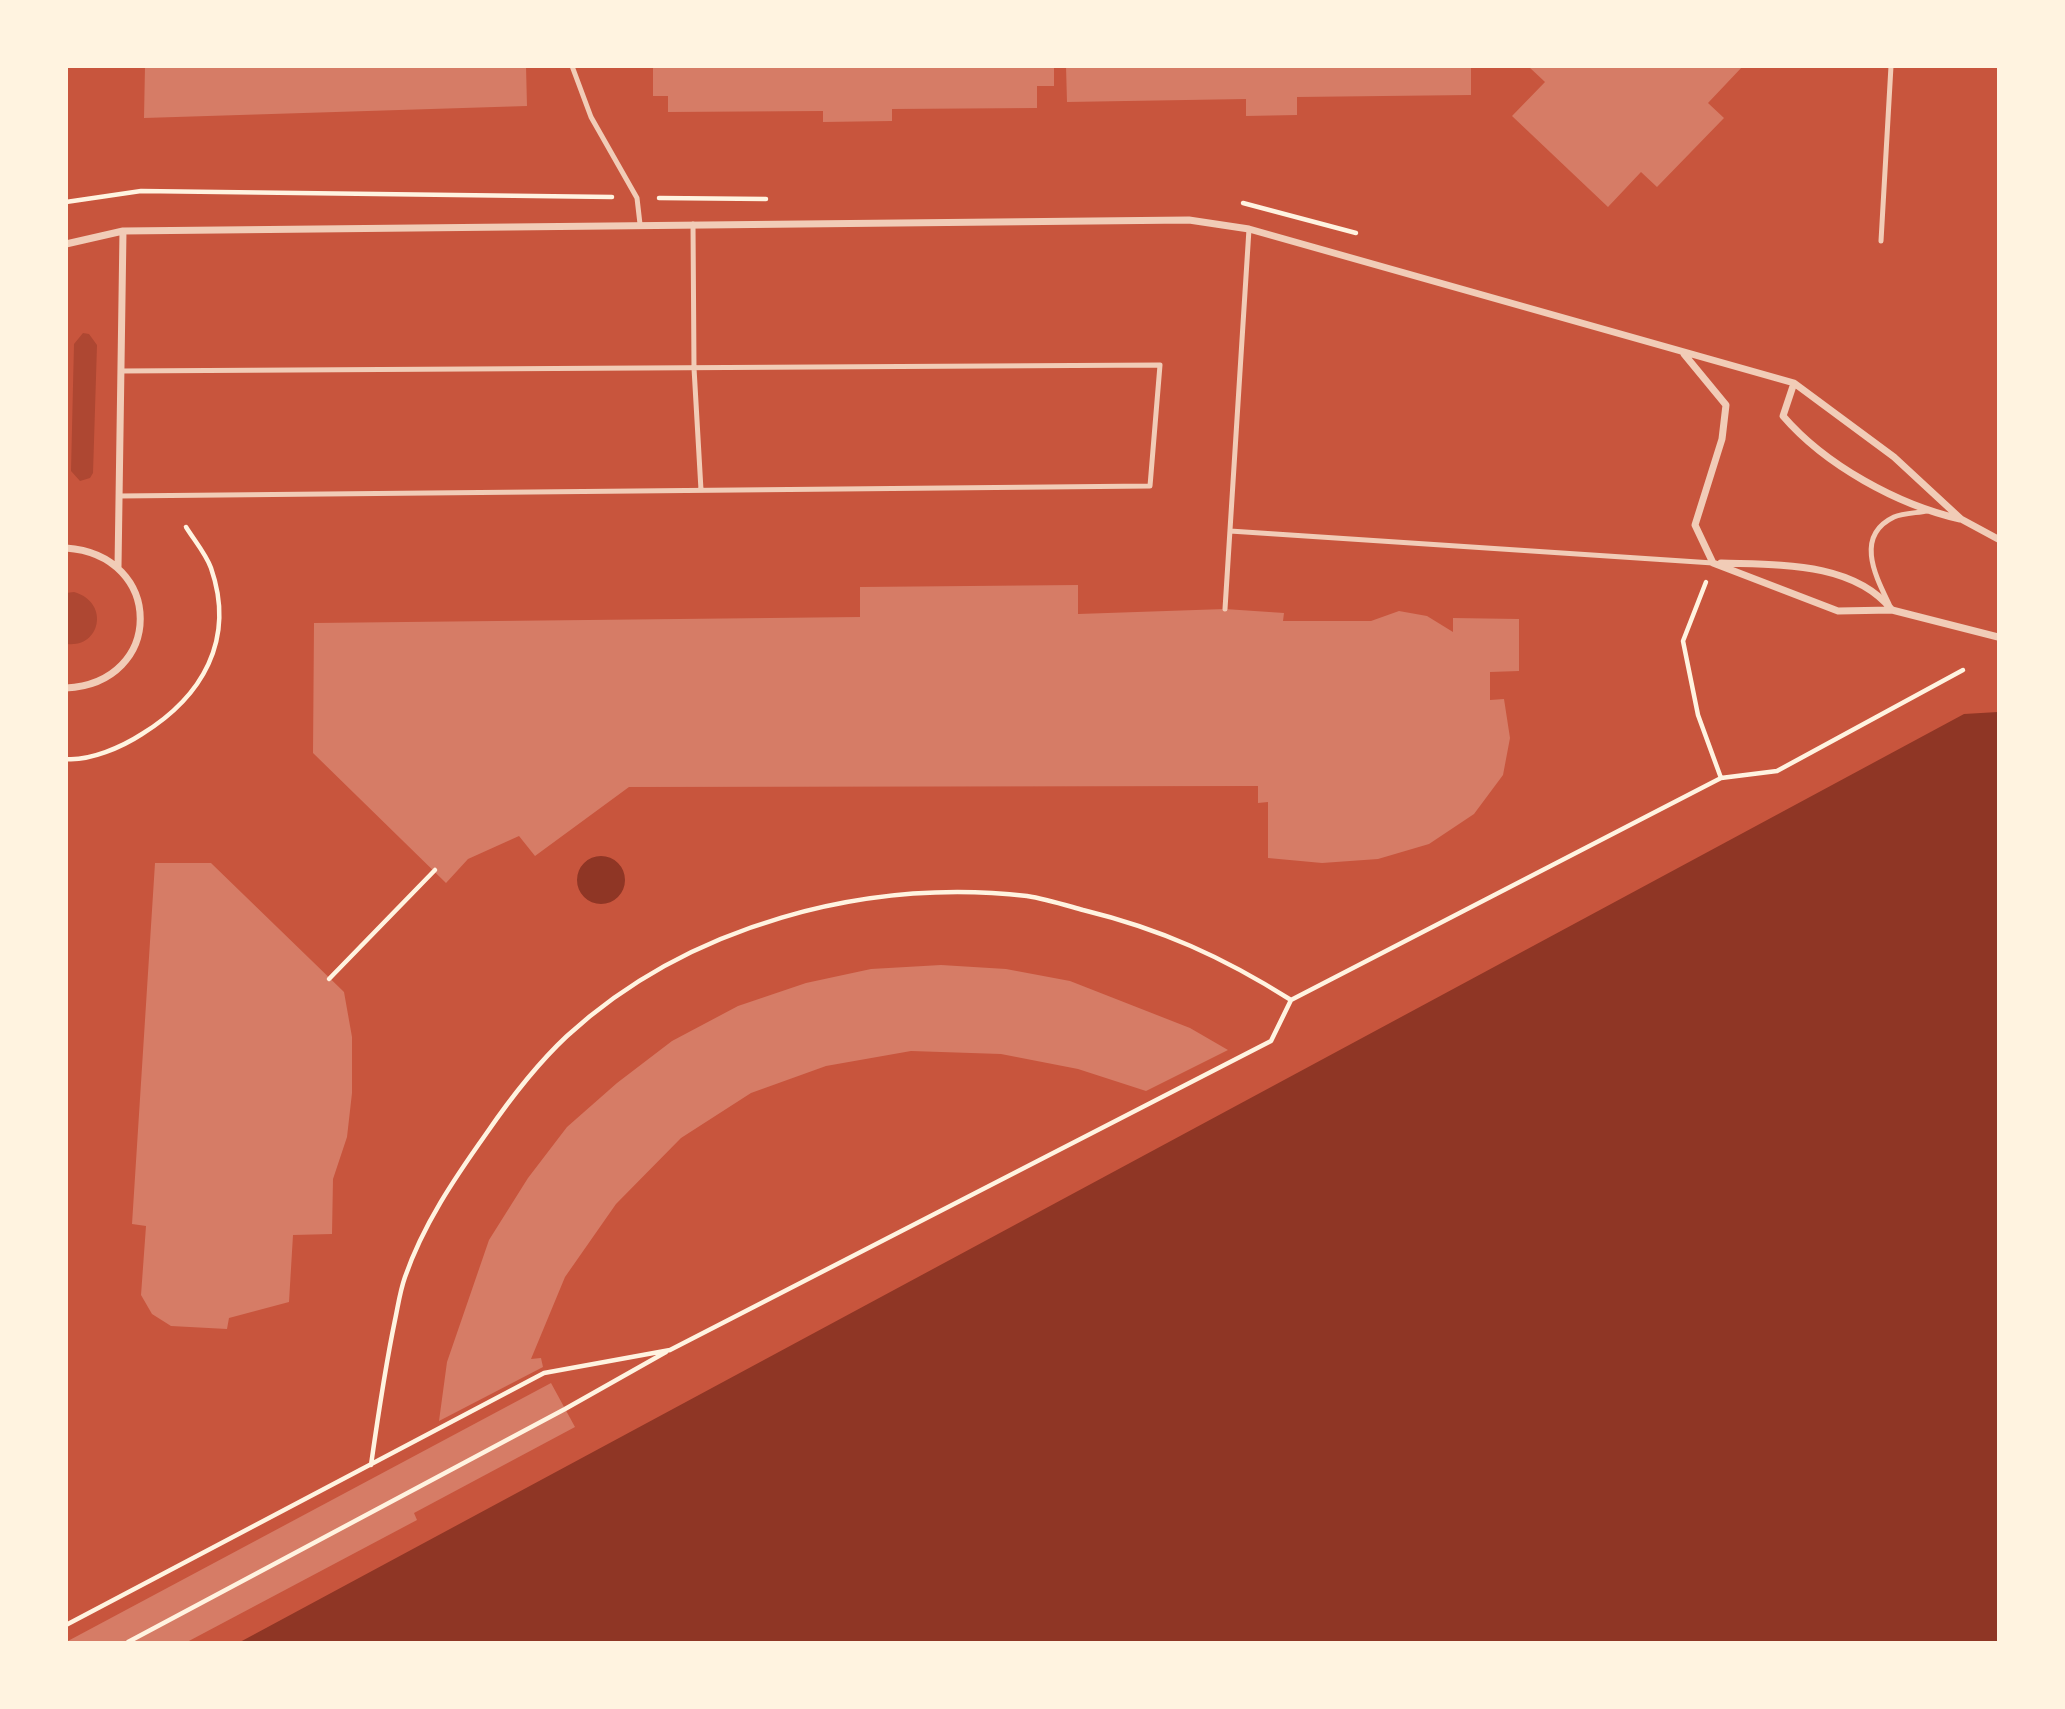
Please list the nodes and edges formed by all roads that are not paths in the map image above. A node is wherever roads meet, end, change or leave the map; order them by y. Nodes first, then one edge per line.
1 (572, 66) edge
2 (1891, 66) edge
3 (640, 224) junction
4 (693, 224) junction
5 (1249, 229) junction
6 (123, 231) junction
7 (1881, 242) dead end
8 (66, 244) edge
9 (1684, 353) junction
10 (694, 368) junction
11 (121, 371) junction
12 (1794, 383) junction
13 (701, 490) junction
14 (119, 496) junction
15 (1927, 511) junction
16 (1961, 519) junction
17 (1230, 531) junction
18 (1998, 539) edge
19 (66, 548) edge
20 (1713, 563) junction
21 (118, 567) junction
22 (1225, 609) dead end
23 (1892, 610) junction
24 (1998, 637) edge
25 (66, 688) edge

1 - 3 lane
2 - 7 lane
3 - 4 street
3 - 6 street
4 - 5 street
4 - 10 lane
5 - 9 street
5 - 17 lane
6 - 8 street
6 - 11 street
9 - 12 street
9 - 20 street
10 - 11 lane
10 - 13 lane
10 - 13 lane
11 - 14 street
12 - 15 street
12 - 16 street
13 - 14 lane
14 - 21 street
15 - 16 street
15 - 23 lane
16 - 18 street
17 - 20 lane
17 - 22 lane
19 - 21 street
20 - 23 street
20 - 23 street
21 - 25 street
23 - 24 street

